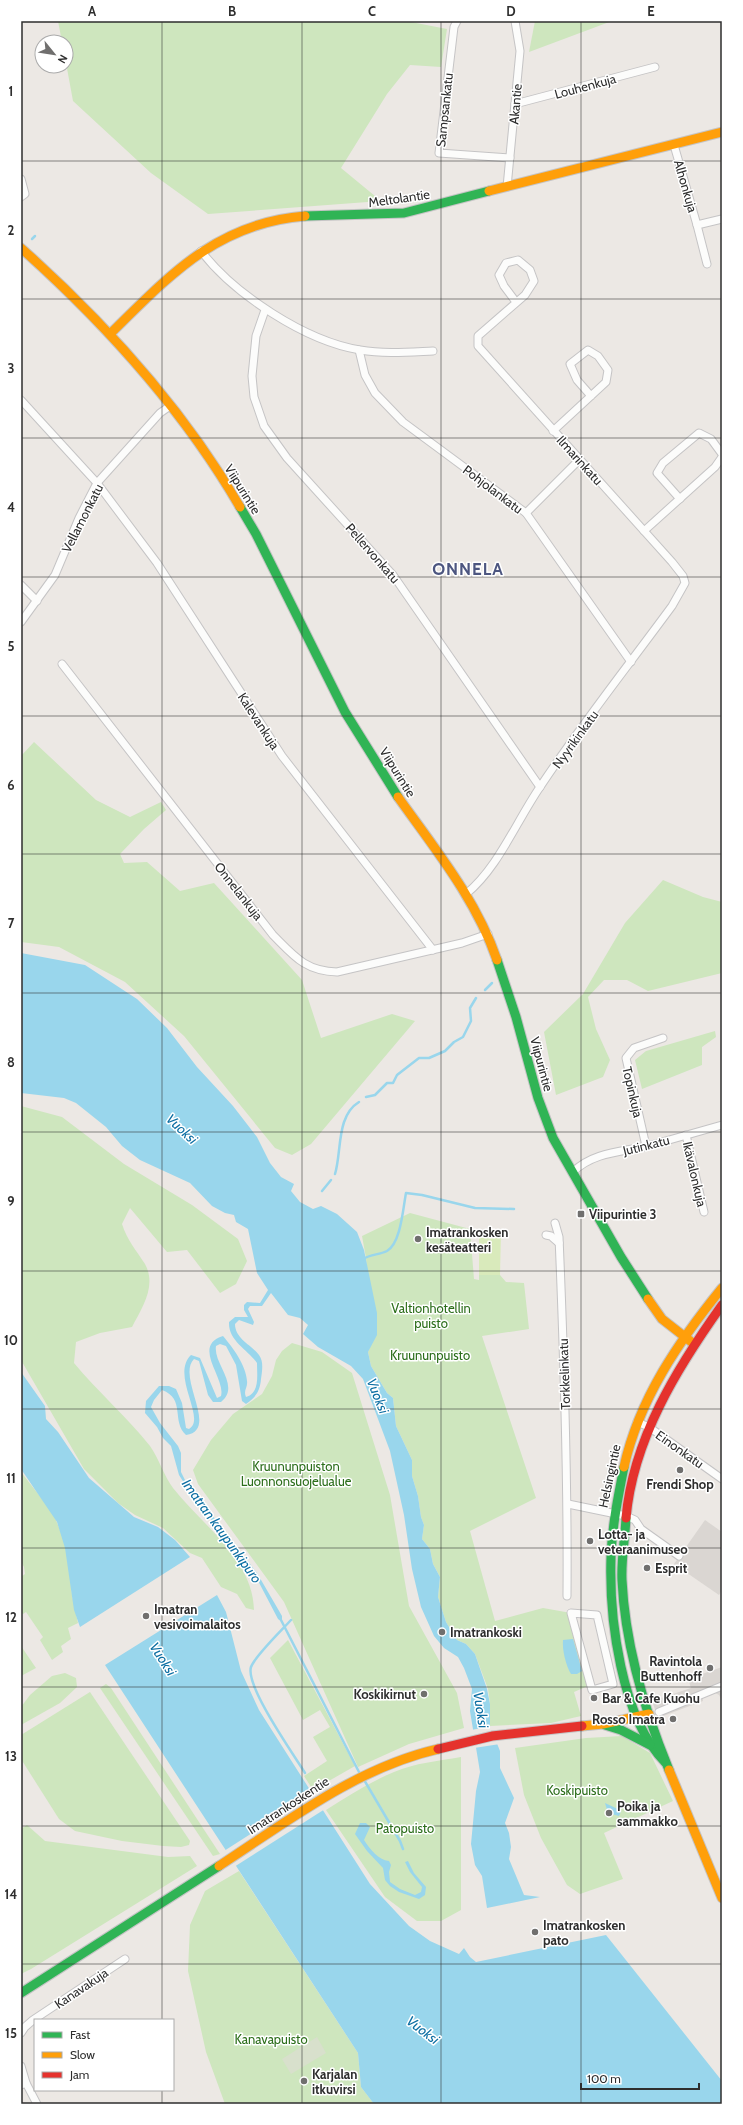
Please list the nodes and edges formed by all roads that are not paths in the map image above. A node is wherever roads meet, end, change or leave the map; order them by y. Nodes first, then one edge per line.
1 (457, 21) edge
2 (515, 21) edge
3 (655, 68) dead end
4 (515, 104) junction
5 (722, 132) edge
6 (674, 145) junction
7 (510, 158) junction
8 (21, 179) edge
9 (507, 187) junction
10 (21, 197) edge
11 (722, 219) edge
12 (697, 225) junction
13 (21, 248) edge
14 (201, 251) junction
15 (707, 264) dead end
16 (516, 302) junction
17 (265, 310) junction
18 (111, 334) junction
19 (359, 350) junction
20 (433, 351) dead end
21 (591, 396) junction
22 (21, 400) edge
23 (170, 406) junction
24 (553, 431) junction
25 (722, 454) edge
26 (722, 457) edge
27 (579, 460) junction
28 (97, 483) junction
29 (680, 499) junction
30 (526, 513) junction
31 (644, 531) junction
32 (685, 583) joint
33 (21, 585) edge
34 (37, 601) junction
35 (21, 622) edge
36 (631, 662) junction
37 (62, 664) dead end
38 (540, 787) junction
39 (466, 894) junction
40 (488, 934) junction
41 (432, 950) junction
42 (663, 1038) dead end
43 (722, 1125) edge
44 (686, 1135) junction
45 (646, 1146) junction
46 (573, 1172) junction
47 (704, 1212) dead end
48 (555, 1223) dead end
49 (546, 1235) dead end
50 (559, 1243) junction
51 (722, 1288) edge
52 (722, 1305) edge
53 (683, 1336) junction
54 (694, 1344) junction
55 (638, 1422) junction
56 (649, 1427) junction
57 (722, 1479) edge
58 (568, 1504) junction
59 (614, 1513) junction
60 (626, 1516) junction
61 (679, 1556) dead end
62 (567, 1596) dead end
63 (597, 1615) joint
64 (722, 1686) edge
65 (659, 1712) dead end
66 (649, 1714) junction
67 (637, 1717) junction
68 (603, 1724) junction
69 (650, 1745) junction
70 (666, 1763) junction
71 (722, 1898) edge
72 (125, 1959) dead end
73 (21, 1993) edge
74 (34, 2019) edge
75 (35, 2019) edge
76 (21, 2033) edge
77 (21, 2066) edge
78 (24, 2084) edge
79 (37, 2104) edge

1 - 7 street, Sampsankatu
2 - 4 street, Akantie
3 - 4 street, Louhenkuja
4 - 7 street, Akantie
5 - 6 main road, Meltolantie
6 - 9 main road, Meltolantie
6 - 12 street, Alhonkuja
7 - 9 street, Akantie
8 - 10 street
9 - 14 main road, Meltolantie
11 - 12 street, Alhonkuja
12 - 15 street
13 - 18 main road, Viipurintie
14 - 17 street
14 - 18 main road, Meltolantie
16 - 16 street
16 - 24 street, Ilmarinkatu
17 - 19 street
17 - 38 street, Pellervonkatu
18 - 23 main road, Viipurintie
19 - 20 street
19 - 30 street, Pohjolankatu
21 - 21 street
21 - 24 street
22 - 28 street, Kalevankuja
23 - 28 street, Vellamonkatu
23 - 39 main road, Viipurintie
24 - 27 street, Ilmarinkatu
25 - 29 street
26 - 29 street
27 - 30 street
27 - 31 street, Ilmarinkatu
28 - 34 street, Vellamonkatu
28 - 41 street, Kalevankuja
29 - 31 street
30 - 36 street, Pohjolankatu
31 - 32 street, Ilmarinkatu
32 - 36 street, Nyyrikinkatu
33 - 34 street
34 - 35 street, Vellamonkatu
36 - 38 street, Nyyrikinkatu
37 - 41 street, Onnelankuja
38 - 39 street, Nyyrikinkatu
39 - 40 main road, Viipurintie
40 - 41 street, Onnelankuja
40 - 46 main road, Viipurintie
42 - 45 street, Topinkuja
43 - 44 street, Jutinkatu
44 - 45 street, Jutinkatu
44 - 47 street, Ikävalonkuja
45 - 46 street, Jutinkatu
46 - 53 main road, Viipurintie
48 - 50 street, Torkkelinkatu
49 - 50 street
50 - 58 street, Torkkelinkatu
51 - 53 main road, Helsingintie
52 - 54 main road, Helsingintie
53 - 54 main road, Viipurintie
53 - 55 main road, Helsingintie
54 - 56 main road, Helsingintie
55 - 56 street, Einonkatu
55 - 59 main road, Helsingintie
56 - 57 street, Einonkatu
56 - 60 main road, Helsingintie
58 - 59 street
58 - 62 street, Torkkelinkatu
59 - 60 street
59 - 67 main road, Helsingintie
60 - 61 street
60 - 66 main road, Helsingintie
63 - 63 street
64 - 65 street
66 - 67 main road, Imatrankoskentie
66 - 70 main road, Helsingintie
67 - 68 main road, Imatrankoskentie
67 - 69 main road, Helsingintie
68 - 69 main road, Imatrankoskentie
68 - 73 main road, Imatrankoskentie
69 - 70 main road
70 - 71 main road
72 - 75 street, Kanavakuja
74 - 76 street, Kanavakuja
77 - 78 street
78 - 79 street

